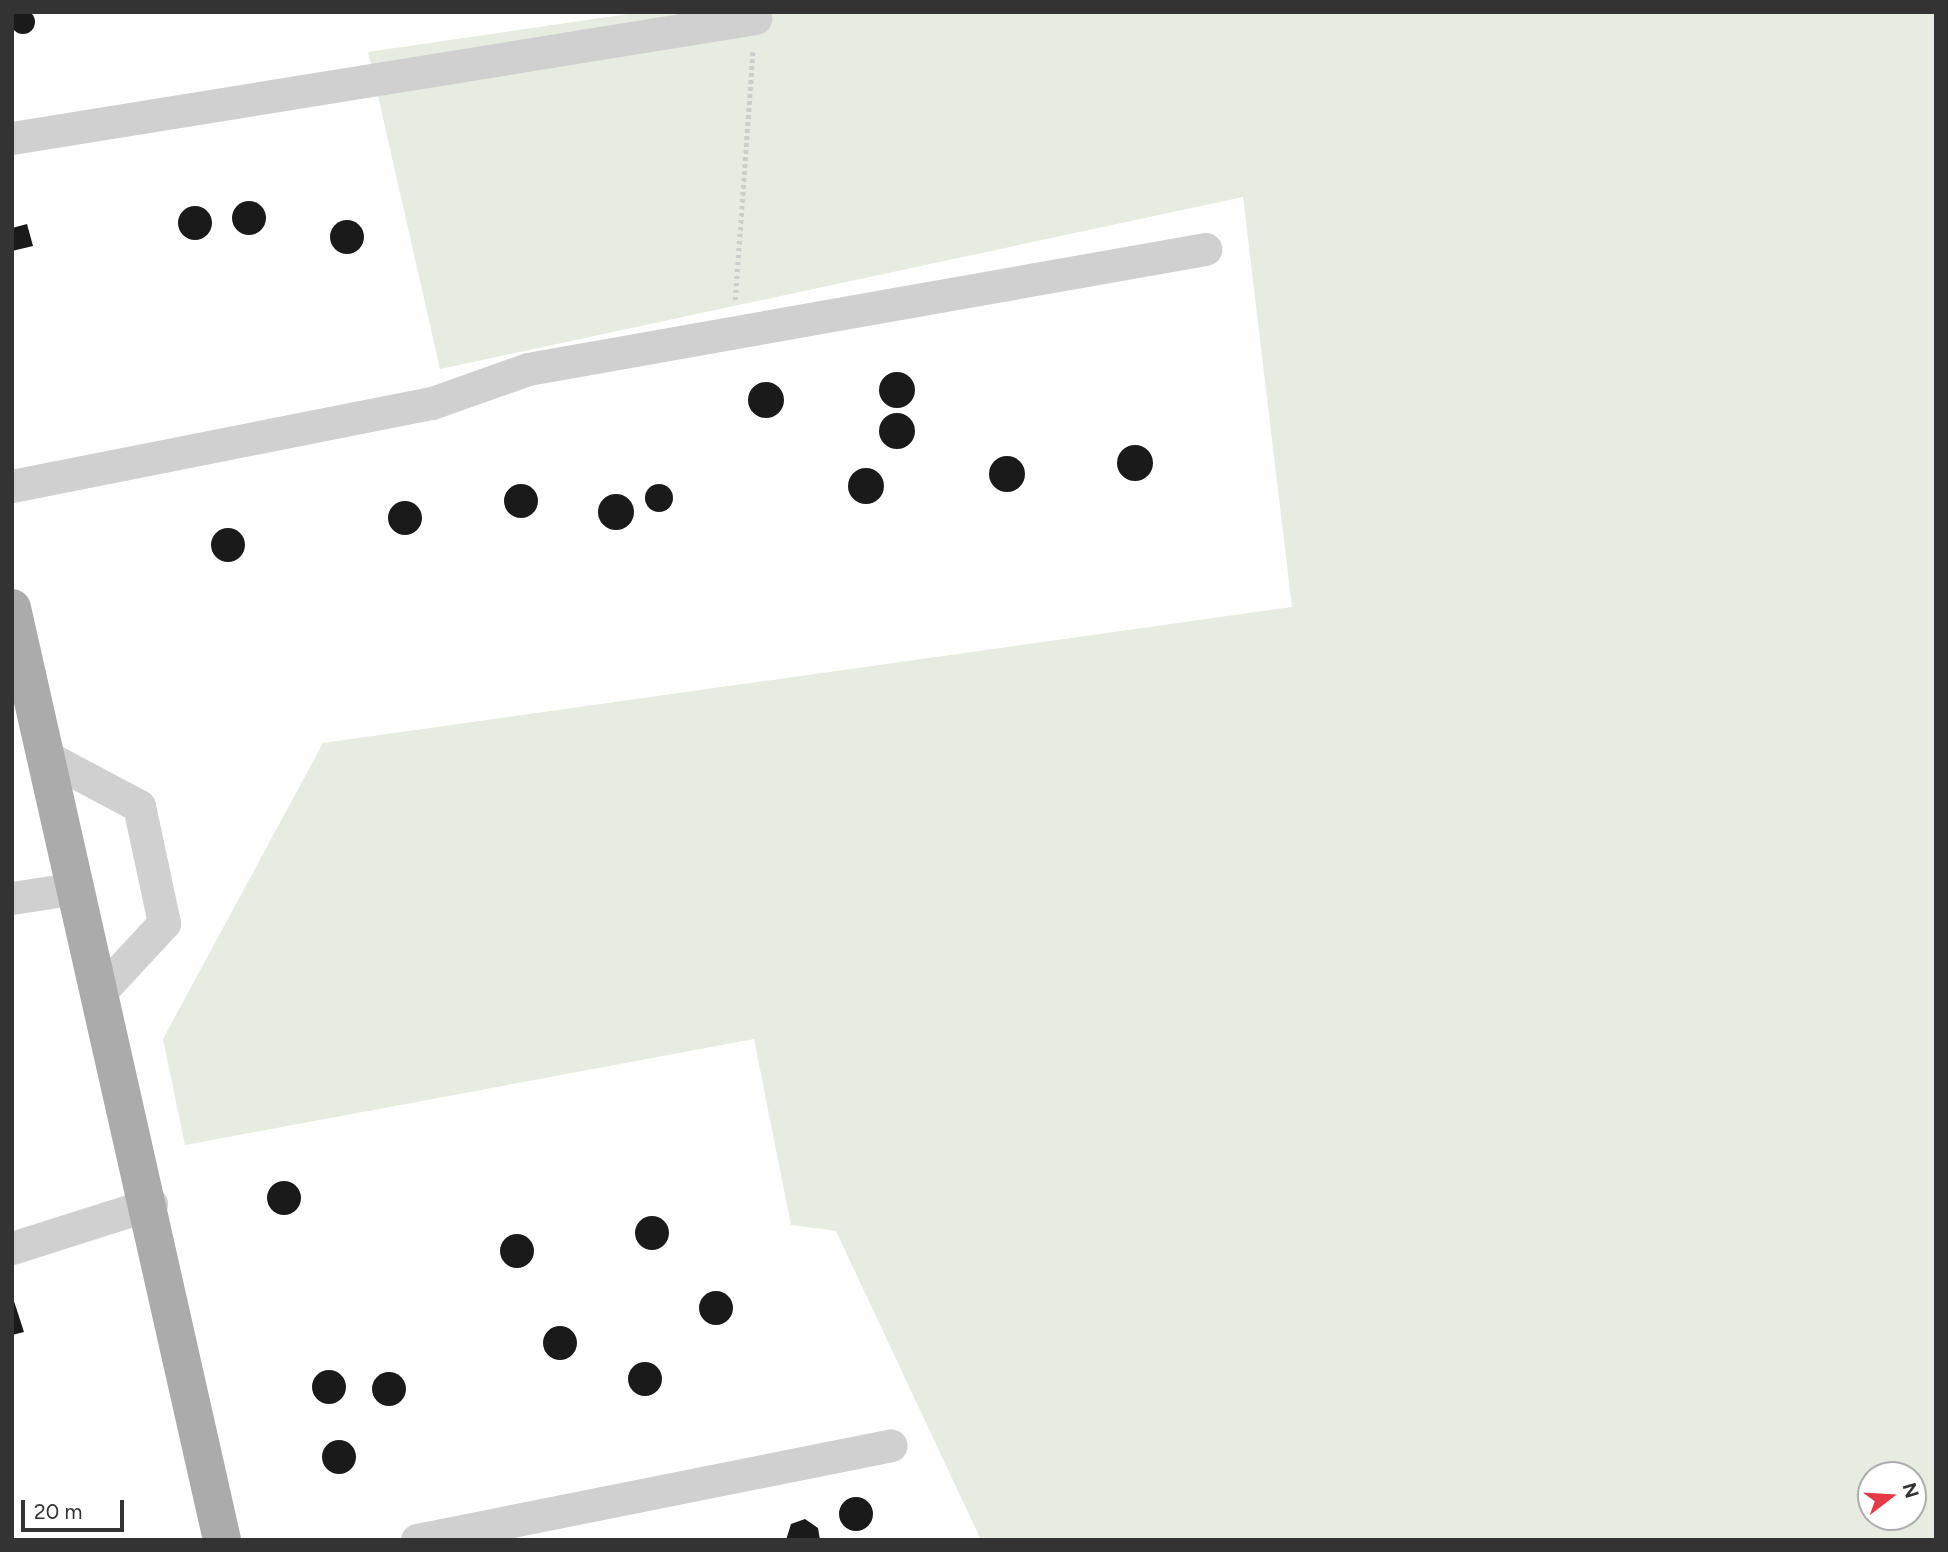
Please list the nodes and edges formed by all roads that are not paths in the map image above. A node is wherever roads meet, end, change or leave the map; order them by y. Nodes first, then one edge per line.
1 (755, 18) road end
2 (12, 138) edge
3 (1205, 250) dead end
4 (12, 486) edge
5 (14, 626) edge
6 (47, 757) junction
7 (77, 888) junction
8 (12, 898) edge
9 (101, 991) junction
10 (151, 1204) junction
11 (12, 1248) edge
12 (891, 1445) dead end
13 (222, 1540) edge
14 (417, 1540) edge

1 - 2 street
3 - 4 street
5 - 6 main road
6 - 7 main road
6 - 9 street
7 - 8 street
7 - 9 main road
9 - 10 main road
10 - 11 street
10 - 13 main road
12 - 14 street

